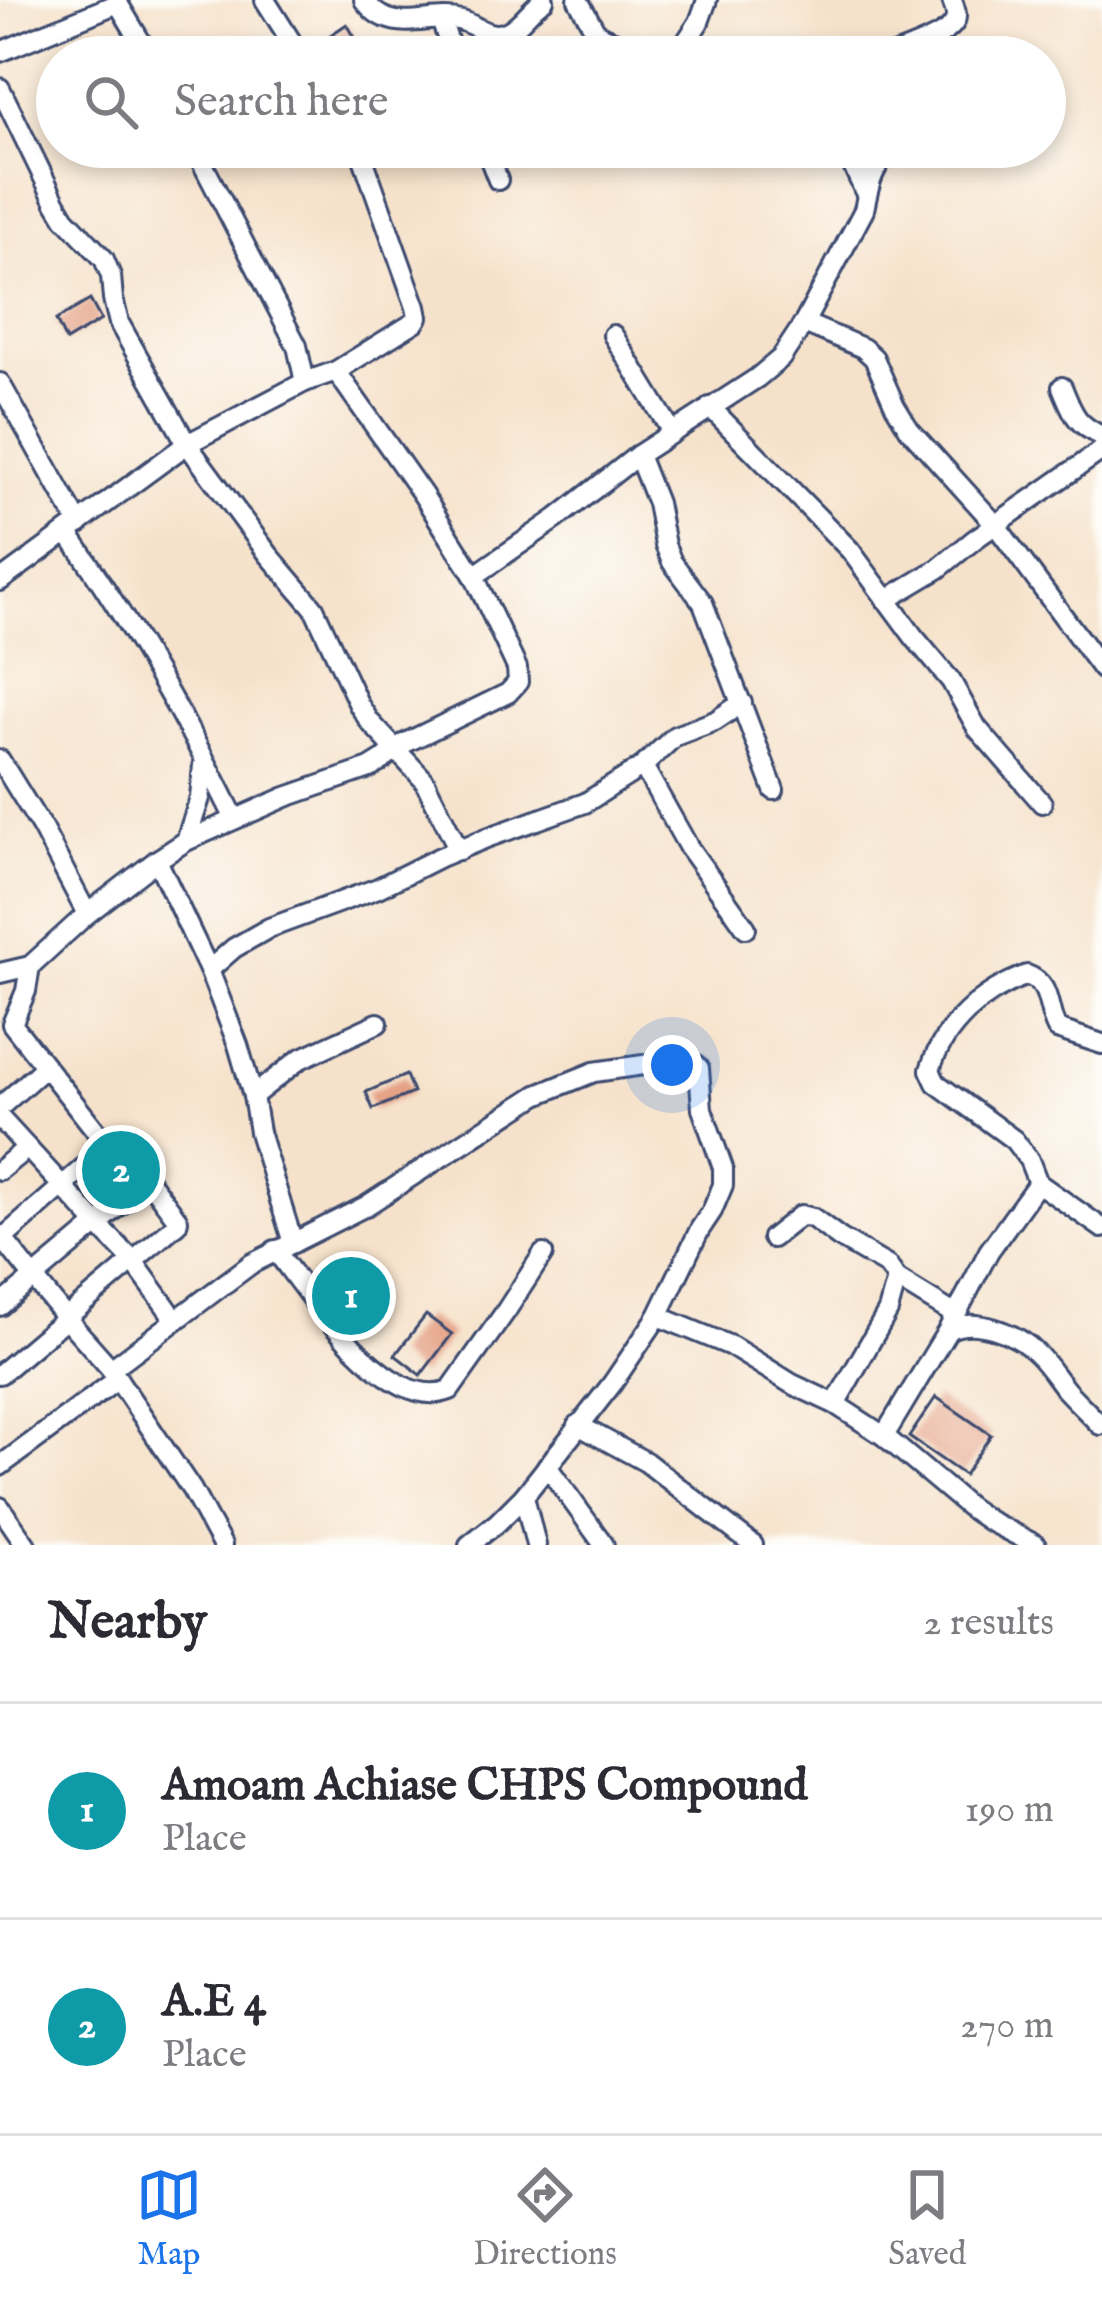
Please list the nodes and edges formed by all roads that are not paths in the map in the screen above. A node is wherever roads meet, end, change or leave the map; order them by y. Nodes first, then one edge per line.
1 (265, 0) edge
2 (364, 0) edge
3 (544, 0) edge
4 (578, 0) edge
5 (707, 0) edge
6 (952, 0) edge
7 (117, 2) edge
8 (441, 20) junction
9 (37, 36) edge
10 (137, 36) edge
11 (288, 36) edge
12 (447, 36) edge
13 (602, 36) edge
14 (690, 36) edge
15 (941, 36) edge
16 (36, 37) edge
17 (0, 52) edge
18 (0, 88) edge
19 (36, 162) edge
20 (39, 168) edge
21 (205, 168) edge
22 (366, 168) edge
23 (493, 168) edge
24 (854, 168) edge
25 (878, 168) edge
26 (498, 180) dead end
27 (865, 192) junction
28 (804, 323) junction
29 (613, 335) dead end
30 (336, 371) junction
31 (305, 382) junction
32 (0, 383) edge
33 (1062, 387) dead end
34 (710, 407) junction
35 (672, 431) junction
36 (1102, 436) edge
37 (188, 444) junction
38 (1102, 450) edge
39 (638, 455) junction
40 (995, 524) junction
41 (73, 528) junction
42 (475, 576) junction
43 (0, 581) edge
44 (886, 600) junction
45 (1102, 669) edge
46 (742, 704) junction
47 (395, 748) junction
48 (203, 758) junction
49 (0, 760) edge
50 (643, 766) junction
51 (774, 790) dead end
52 (1042, 803) dead end
53 (235, 819) junction
54 (186, 842) junction
55 (459, 850) junction
56 (157, 860) junction
57 (87, 914) junction
58 (746, 928) dead end
59 (30, 966) junction
60 (209, 970) junction
61 (0, 973) edge
62 (377, 1023) dead end
63 (6, 1029) edge
64 (1102, 1044) edge
65 (44, 1067) junction
66 (253, 1096) junction
67 (0, 1107) edge
68 (0, 1118) edge
69 (109, 1146) junction
70 (27, 1148) junction
71 (0, 1170) edge
72 (149, 1181) junction
73 (1038, 1184) junction
74 (64, 1186) junction
75 (98, 1225) junction
76 (1102, 1228) edge
77 (1, 1238) edge
78 (772, 1238) dead end
79 (284, 1247) junction
80 (543, 1254) dead end
81 (133, 1261) junction
82 (36, 1278) junction
83 (897, 1280) junction
84 (0, 1306) edge
85 (658, 1316) junction
86 (65, 1317) junction
87 (176, 1318) junction
88 (951, 1322) junction
89 (0, 1374) edge
90 (115, 1374) junction
91 (835, 1404) junction
92 (578, 1425) junction
93 (1100, 1425) edge
94 (884, 1436) junction
95 (0, 1466) edge
96 (548, 1466) junction
97 (524, 1496) junction
98 (0, 1507) edge
99 (26, 1545) edge
100 (222, 1545) edge
101 (470, 1545) edge
102 (536, 1545) edge
103 (604, 1545) edge
104 (753, 1545) edge
105 (1036, 1545) edge

1 - 11 street
2 - 8 street
3 - 8 street
4 - 13 street
5 - 14 street
6 - 15 street
7 - 9 street
7 - 10 street
8 - 12 street
16 - 17 street
18 - 19 street
20 - 37 street
21 - 31 street
22 - 30 street
23 - 26 street
24 - 27 street
25 - 27 street
27 - 28 street
28 - 34 street
28 - 40 street
29 - 35 street
30 - 31 street
30 - 42 street
31 - 37 street
32 - 41 street
33 - 36 street
34 - 35 street
34 - 44 street
35 - 39 street
37 - 41 street
37 - 47 street
38 - 40 street
39 - 42 street
39 - 46 street
40 - 44 street
40 - 45 street
41 - 43 street
41 - 48 street
42 - 47 street
44 - 52 street
46 - 50 street
46 - 51 street
47 - 53 street
47 - 55 street
48 - 53 street
48 - 54 street
49 - 57 street
50 - 55 street
50 - 58 street
53 - 54 street
54 - 56 street
55 - 60 street
56 - 57 street
56 - 60 street
57 - 59 street
59 - 61 street
59 - 63 street
60 - 66 street
62 - 66 street
63 - 65 street
64 - 73 street
65 - 67 street
65 - 69 street
66 - 79 street
68 - 70 street
69 - 72 street
69 - 74 street
70 - 71 street
70 - 74 street
72 - 75 street
72 - 81 street
73 - 76 street
73 - 88 street
74 - 75 street
74 - 77 street
75 - 81 street
75 - 82 street
77 - 82 street
78 - 83 street
79 - 80 street
79 - 85 street
79 - 87 street
81 - 86 street
81 - 87 street
82 - 84 street
82 - 86 street
83 - 88 street
83 - 91 street
85 - 91 street
85 - 92 street
86 - 89 street
86 - 90 street
87 - 90 street
88 - 93 street
88 - 94 street
90 - 95 street
90 - 100 street
91 - 94 street
92 - 96 street
92 - 104 street
94 - 105 street
96 - 97 street
96 - 103 street
97 - 101 street
97 - 102 street
98 - 99 street

